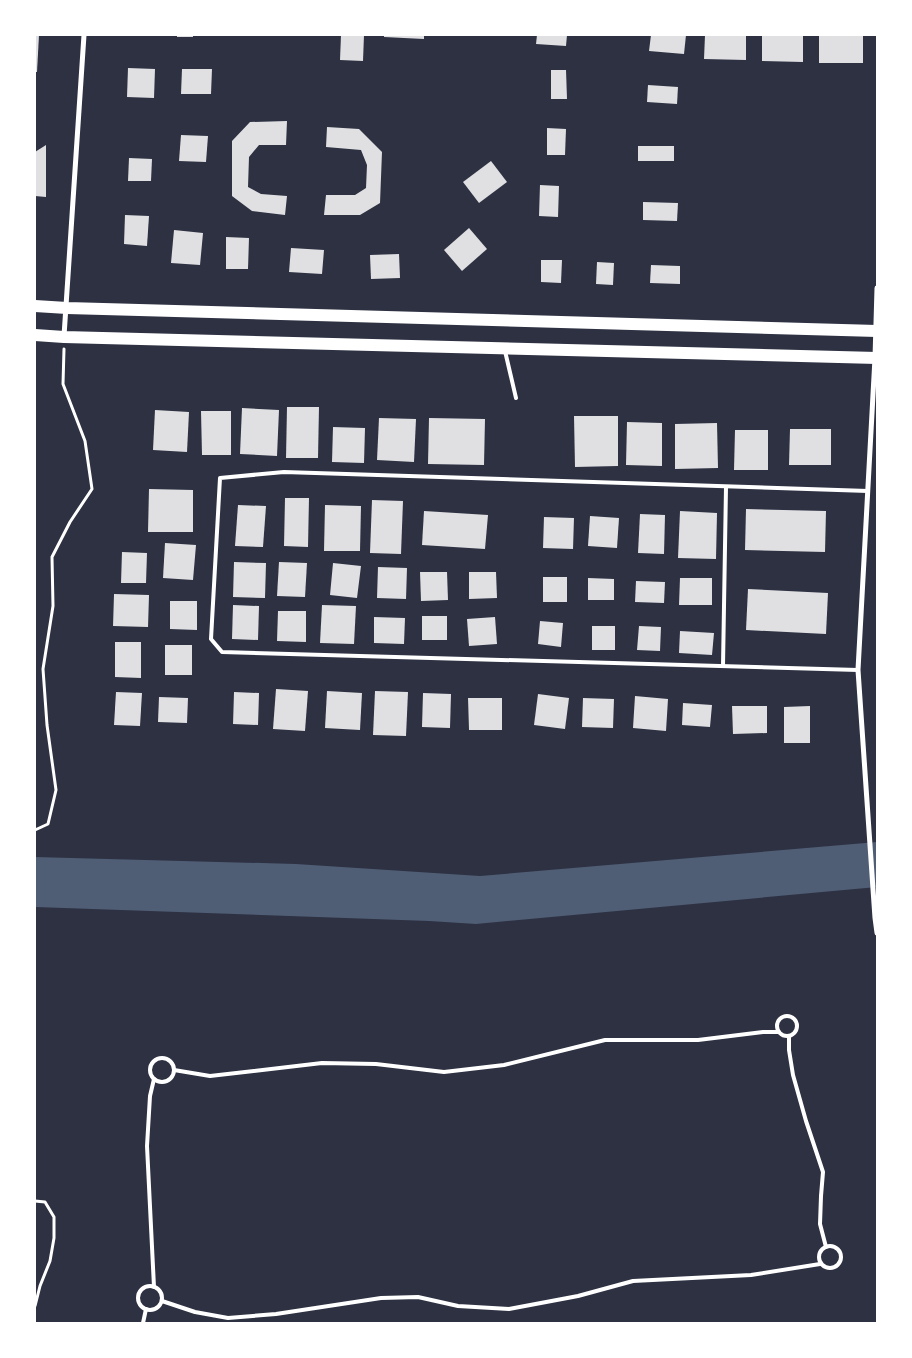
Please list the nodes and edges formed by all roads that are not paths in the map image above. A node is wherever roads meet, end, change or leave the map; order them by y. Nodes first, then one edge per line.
1 (84, 35) edge
2 (877, 288) edge
3 (35, 306) edge
4 (67, 308) junction
5 (876, 331) edge
6 (35, 334) edge
7 (64, 337) junction
8 (504, 348) junction
9 (876, 358) edge
10 (516, 398) dead end
11 (726, 487) junction
12 (868, 492) junction
13 (723, 666) junction
14 (858, 670) junction
15 (876, 918) edge
16 (877, 933) edge
17 (778, 1032) junction
18 (789, 1036) junction
19 (174, 1070) junction
20 (154, 1079) junction
21 (826, 1247) junction
22 (820, 1264) junction
23 (154, 1287) junction
24 (162, 1300) junction
25 (146, 1309) junction
26 (143, 1323) edge

1 - 4 street
2 - 5 street
3 - 4 main road
4 - 5 main road
4 - 7 street
5 - 9 street
6 - 7 main road
7 - 8 main road
8 - 9 main road
8 - 10 lane
9 - 12 street
11 - 12 lane
11 - 13 lane
11 - 13 lane
12 - 14 street
13 - 14 lane
14 - 15 street
15 - 16 street
17 - 18 lane
17 - 18 lane
17 - 19 lane
18 - 21 lane
19 - 20 lane
19 - 20 lane
20 - 23 lane
21 - 22 lane
21 - 22 lane
22 - 24 lane
23 - 24 lane
23 - 25 lane
24 - 25 lane
25 - 26 lane

